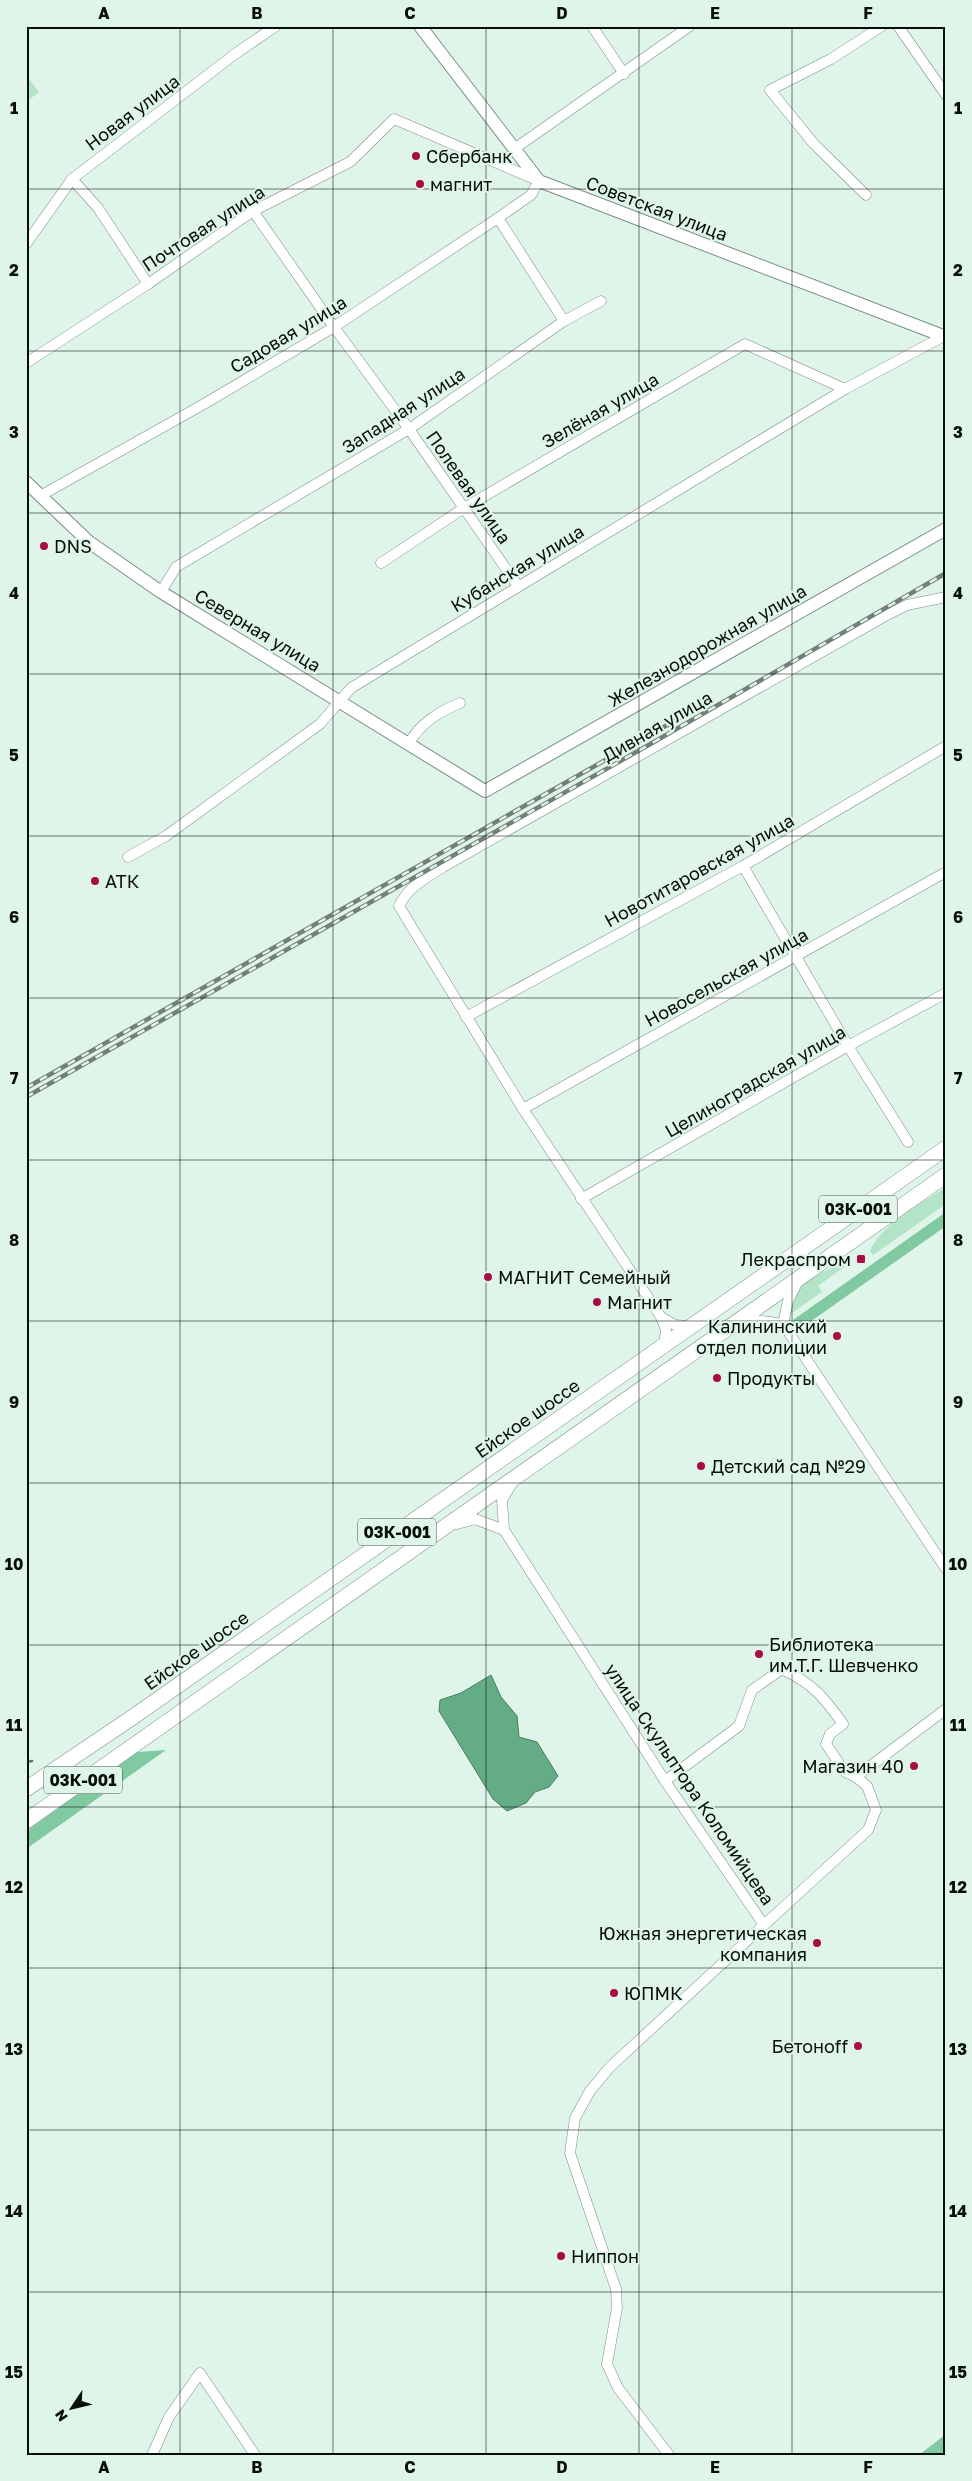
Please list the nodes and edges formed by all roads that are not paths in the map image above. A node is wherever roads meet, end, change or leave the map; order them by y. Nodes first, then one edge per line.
1 (276, 26) edge
2 (420, 26) edge
3 (592, 26) edge
4 (690, 26) edge
5 (882, 26) edge
6 (898, 26) edge
7 (624, 74) junction
8 (946, 95) edge
9 (514, 149) junction
10 (72, 179) junction
11 (540, 181) junction
12 (866, 195) dead end
13 (254, 211) junction
14 (498, 218) junction
15 (26, 244) edge
16 (148, 284) junction
17 (601, 301) dead end
18 (564, 321) junction
19 (334, 327) junction
20 (945, 336) edge
21 (26, 363) edge
22 (845, 389) junction
23 (409, 429) junction
24 (26, 482) edge
25 (40, 496) junction
26 (464, 508) junction
27 (944, 535) edge
28 (381, 563) dead end
29 (518, 586) junction
30 (160, 592) junction
31 (946, 597) edge
32 (338, 700) junction
33 (460, 703) dead end
34 (409, 743) junction
35 (946, 746) edge
36 (485, 791) joint
37 (128, 857) dead end
38 (743, 866) junction
39 (946, 872) edge
40 (796, 956) junction
41 (946, 993) edge
42 (466, 1017) junction
43 (848, 1046) junction
44 (523, 1109) junction
45 (908, 1142) dead end
46 (946, 1148) edge
47 (946, 1175) edge
48 (581, 1199) junction
49 (799, 1278) junction
50 (661, 1318) junction
51 (783, 1324) junction
52 (692, 1326) junction
53 (703, 1345) junction
54 (664, 1346) junction
55 (519, 1474) junction
56 (504, 1530) junction
57 (425, 1540) junction
58 (946, 1568) edge
59 (946, 1709) edge
60 (856, 1777) junction
61 (665, 1781) junction
62 (26, 1789) edge
63 (26, 1821) edge
64 (764, 1925) junction
65 (152, 2455) edge
66 (255, 2455) edge
67 (669, 2455) edge

1 - 10 street, Новая улица
2 - 9 street, Советская улица
3 - 7 street
4 - 7 street
5 - 12 street
6 - 8 street
7 - 9 street
9 - 11 street, Советская улица
10 - 15 street, Новая улица
10 - 16 street
11 - 13 street, Почтовая улица
11 - 14 street, Садовая улица
11 - 20 street, Советская улица
13 - 16 street, Почтовая улица
13 - 19 street, Полевая улица
14 - 18 street
14 - 19 street, Садовая улица
16 - 21 street, Почтовая улица
17 - 18 street, Западная улица
18 - 23 street, Западная улица
19 - 23 street, Полевая улица
19 - 25 street, Садовая улица
20 - 22 street, Кубанская улица
22 - 26 street, Зелёная улица
22 - 29 street, Кубанская улица
23 - 26 street, Полевая улица
23 - 30 street, Западная улица
24 - 25 street, Северная улица
25 - 30 street, Северная улица
26 - 28 street, Зелёная улица
26 - 29 street, Полевая улица
27 - 36 street, Железнодорожная улица
29 - 32 street, Кубанская улица
30 - 32 street, Северная улица
31 - 42 street, Дивная улица
32 - 34 street, Северная улица
32 - 37 street, Кубанская улица
33 - 34 street
34 - 36 street, Северная улица
35 - 38 street, Новотитаровская улица
38 - 40 street
38 - 42 street, Новотитаровская улица
39 - 40 street, Новосельская улица
40 - 43 street
40 - 44 street, Новосельская улица
41 - 43 street, Целиноградская улица
42 - 44 street
43 - 45 street
43 - 48 street, Целиноградская улица
44 - 48 street
46 - 52 main road, Ейское шоссе / 03К-001
47 - 49 main road, 03К-001
48 - 50 street
49 - 51 street
49 - 53 main road, 03К-001
50 - 52 street
50 - 54 street
51 - 53 street
51 - 58 street
52 - 54 main road, Ейское шоссе / 03К-001
53 - 55 main road, 03К-001
54 - 62 main road, Ейское шоссе / 03К-001
55 - 56 street
55 - 57 main road, 03К-001
56 - 57 street
56 - 61 street, улица Скульптора Коломийцева
57 - 63 main road, 03К-001
59 - 60 street
60 - 61 street
60 - 64 street
61 - 64 street, улица Скульптора Коломийцева
64 - 67 street, улица Скульптора Коломийцева
65 - 66 street

